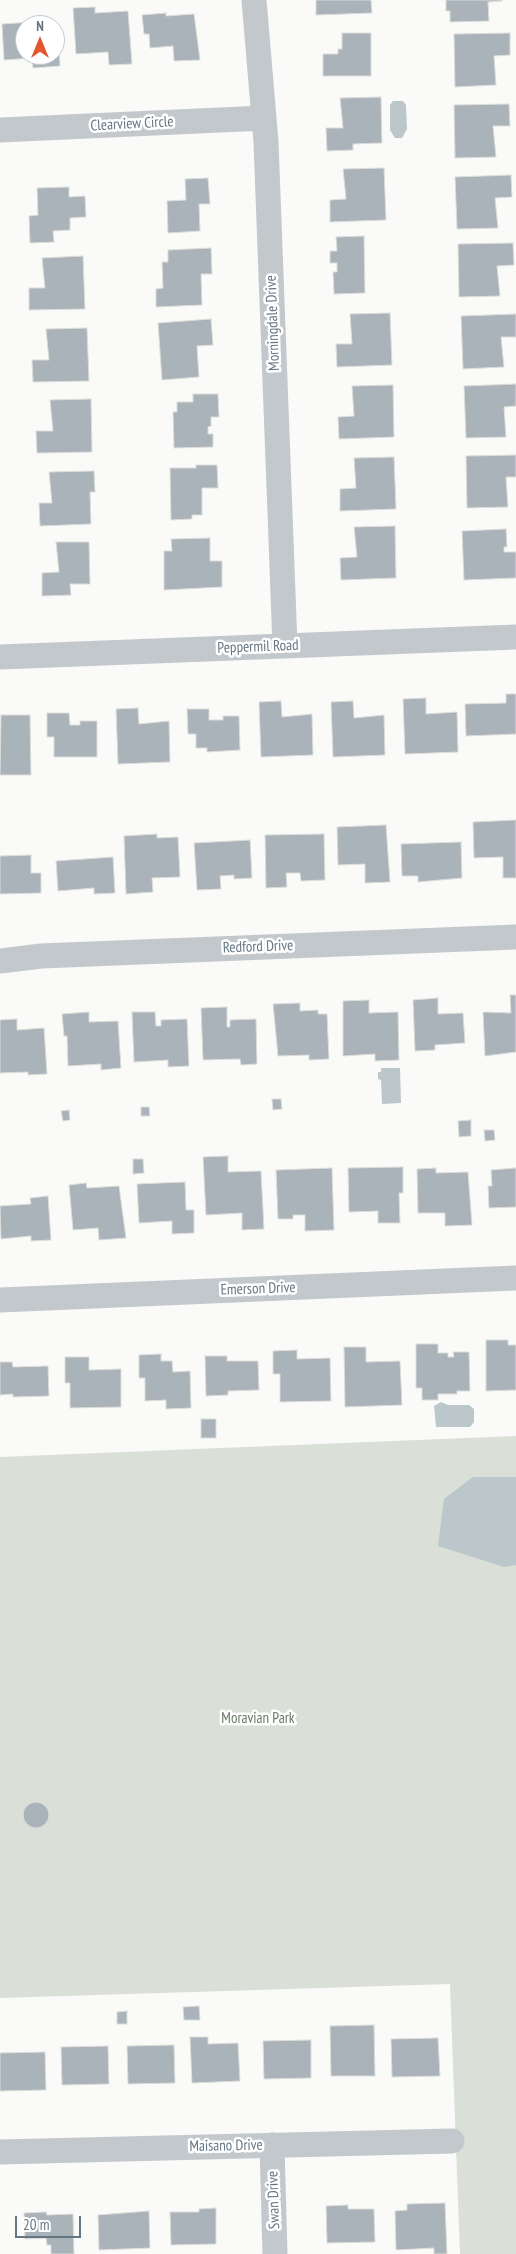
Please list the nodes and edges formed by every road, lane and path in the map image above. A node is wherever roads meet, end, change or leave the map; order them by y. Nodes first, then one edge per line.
1 (254, 0) edge
2 (264, 118) junction
3 (0, 130) edge
4 (516, 637) edge
5 (285, 646) junction
6 (0, 657) edge
7 (516, 937) edge
8 (0, 961) edge
9 (516, 1278) edge
10 (0, 1300) edge
11 (452, 2141) dead end
12 (272, 2145) junction
13 (0, 2152) edge
14 (276, 2254) edge

1 - 2 street, Morningdale Drive
2 - 3 street, Clearview Circle
2 - 5 street, Morningdale Drive
4 - 5 street, Peppermil Road
5 - 6 street, Peppermil Road
7 - 8 street, Redford Drive
9 - 10 street, Emerson Drive
11 - 12 street, Maisano Drive
12 - 13 street, Maisano Drive
12 - 14 street, Swan Drive

